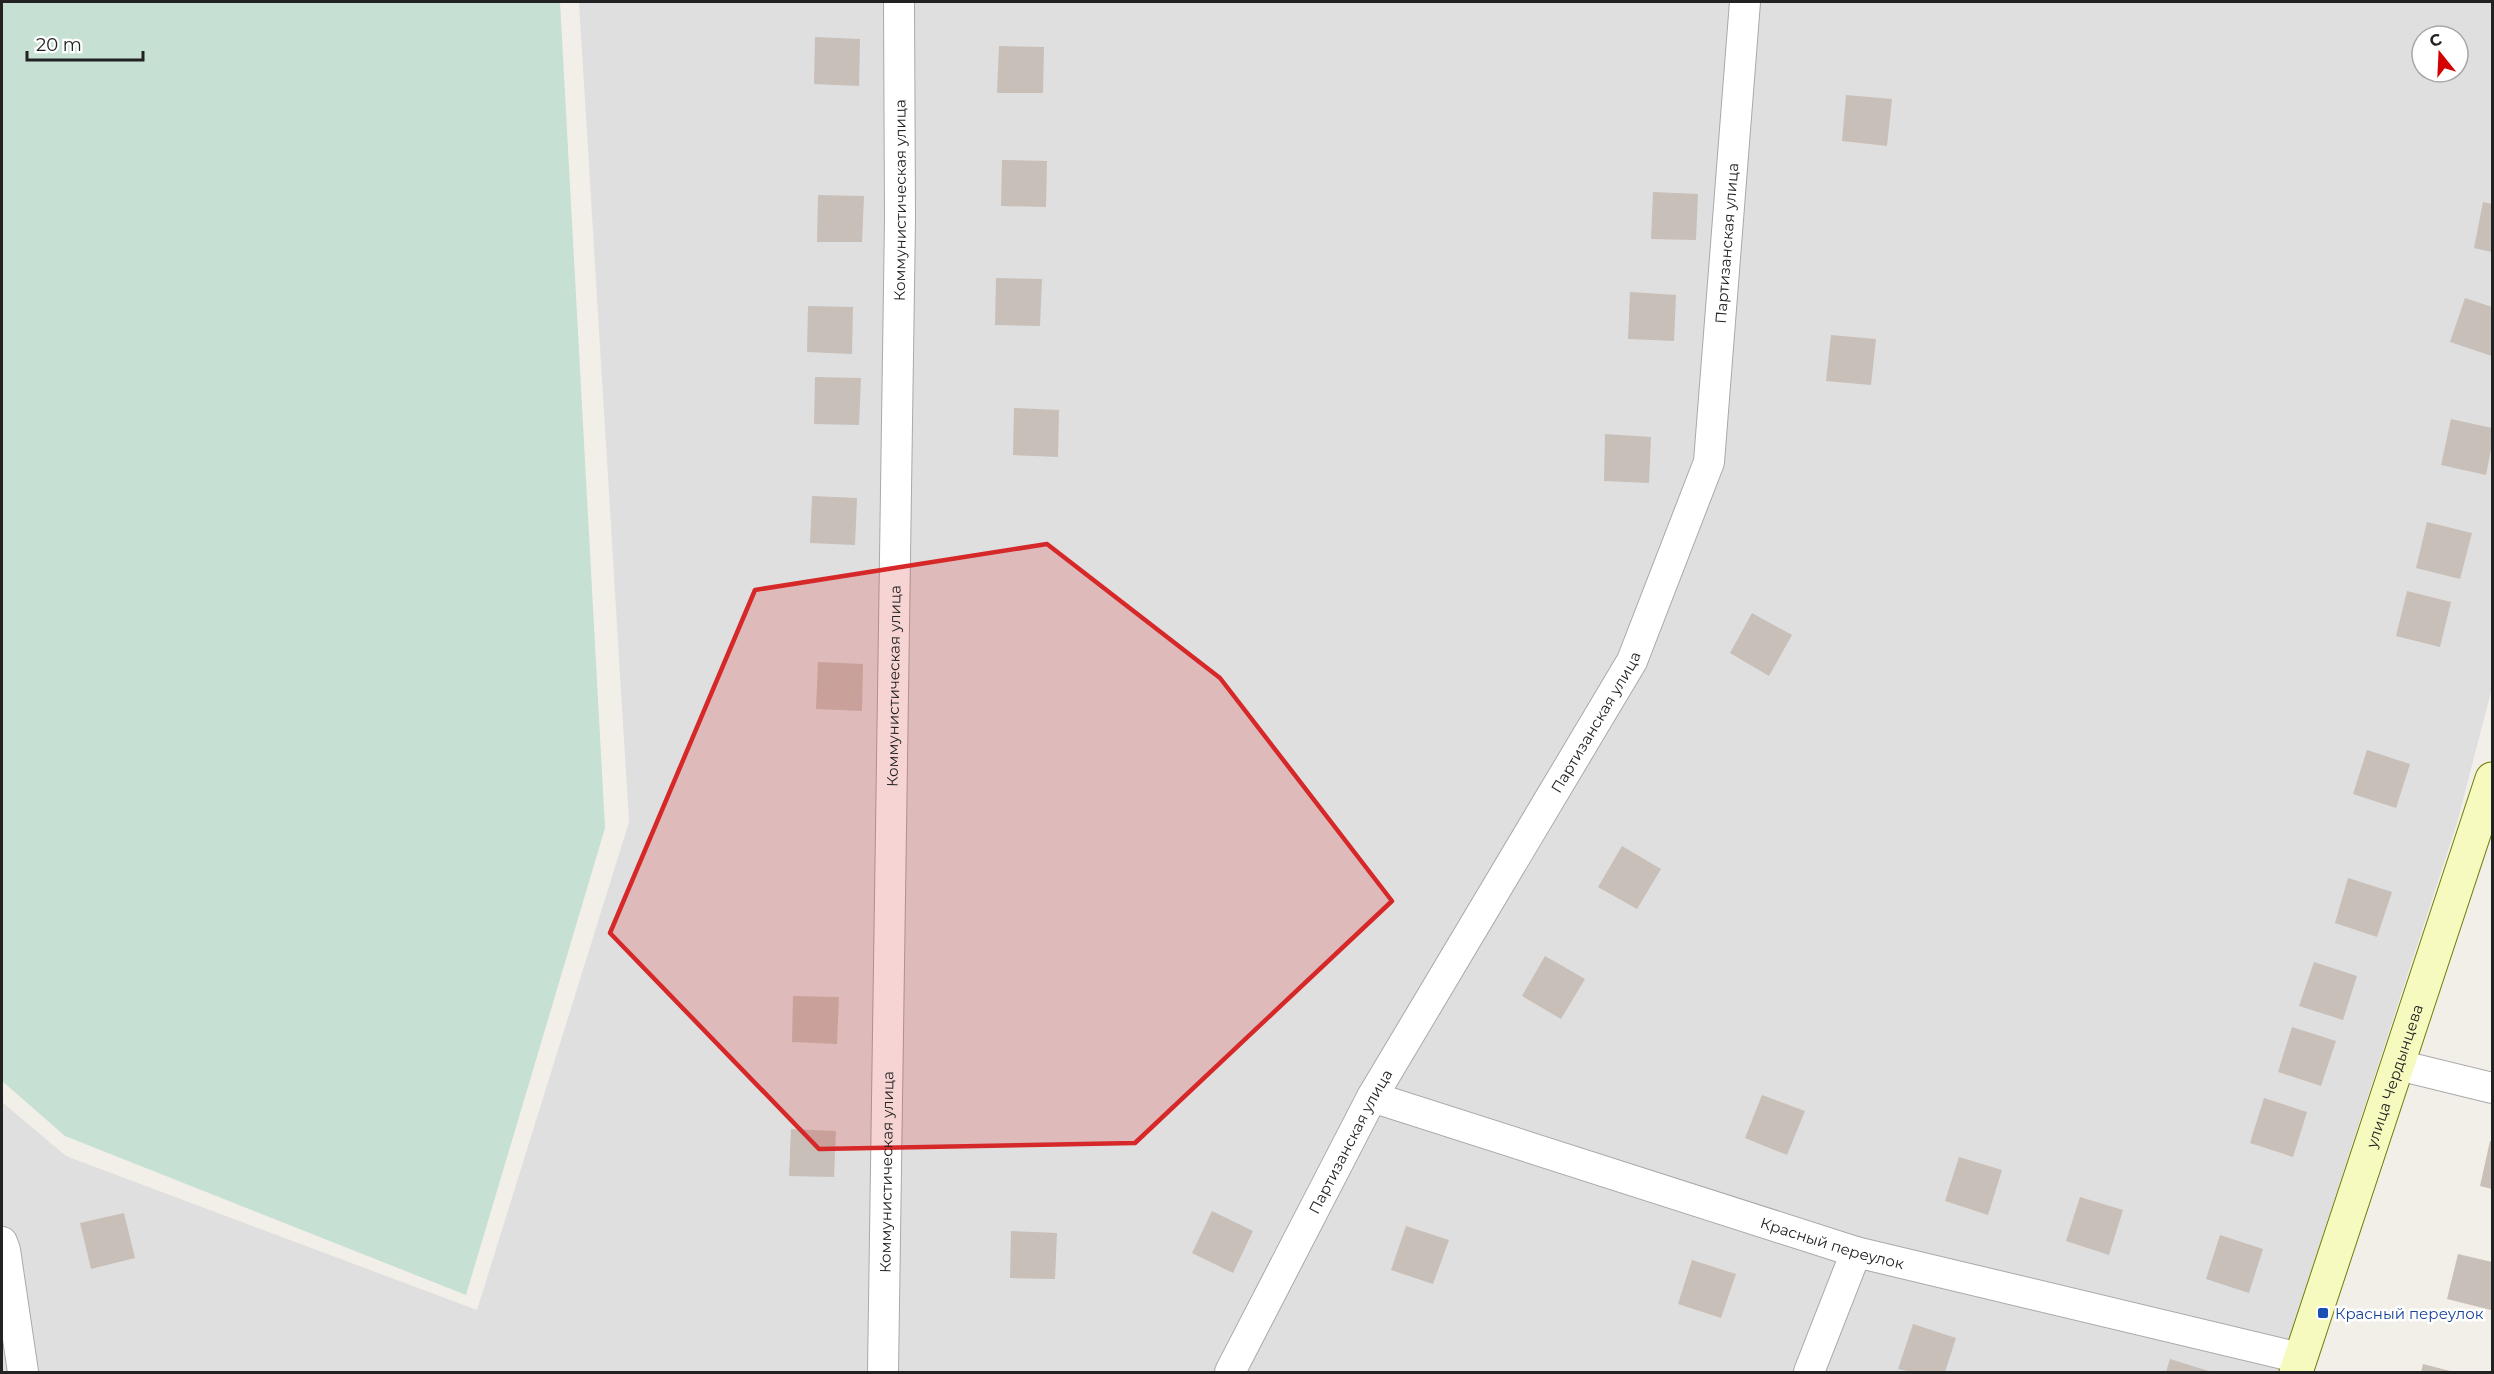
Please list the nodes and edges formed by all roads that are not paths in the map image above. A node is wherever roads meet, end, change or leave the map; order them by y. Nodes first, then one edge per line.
1 (899, 2) edge
2 (1746, 2) edge
3 (2493, 779) edge
4 (2398, 1065) junction
5 (2493, 1088) edge
6 (1372, 1097) junction
7 (2, 1242) edge
8 (1856, 1252) junction
9 (2298, 1365) edge
10 (23, 1372) edge
11 (883, 1372) edge
12 (1230, 1372) edge
13 (1809, 1372) edge

1 - 11 street, Коммунистическая улица
2 - 6 street, Партизанская улица
3 - 4 street, улица Чердынцева
4 - 5 street
4 - 9 street, улица Чердынцева
6 - 8 street, Красный переулок
6 - 12 street, Партизанская улица
7 - 10 street
8 - 9 street, Красный переулок
8 - 13 street

